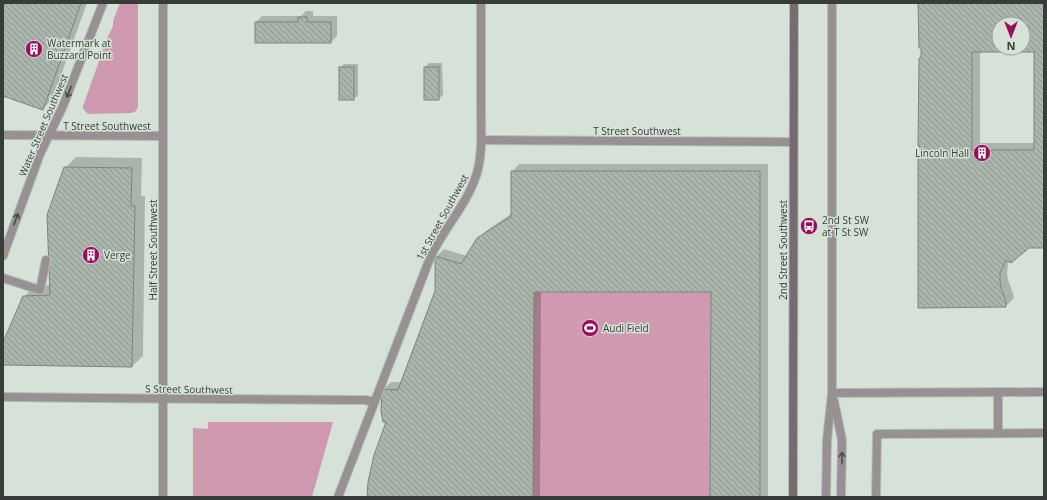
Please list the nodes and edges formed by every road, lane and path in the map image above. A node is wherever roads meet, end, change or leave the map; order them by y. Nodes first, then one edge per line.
1 (103, 3) edge
2 (163, 3) edge
3 (481, 3) edge
4 (794, 3) edge
5 (832, 3) edge
6 (3, 135) edge
7 (49, 135) junction
8 (163, 136) junction
9 (481, 140) junction
10 (794, 142) junction
11 (3, 256) edge
12 (46, 260) dead end
13 (3, 278) edge
14 (998, 392) junction
15 (1044, 392) edge
16 (832, 393) junction
17 (3, 397) edge
18 (163, 398) junction
19 (374, 402) junction
20 (998, 433) junction
21 (1044, 433) edge
22 (163, 497) edge
23 (338, 497) edge
24 (793, 497) edge
25 (826, 497) edge
26 (841, 497) edge
27 (876, 497) edge

1 -> 7 street, Water Street Southwest
2 - 8 street, Half Street Southwest
3 - 9 street, 1st Street Southwest
4 - 10 street, 2nd Street Southwest
5 - 16 street
6 - 7 street, T Street Southwest
7 - 8 street, T Street Southwest
11 -> 7 street, Water Street Southwest
8 - 18 street, Half Street Southwest
9 - 10 street, T Street Southwest
9 - 19 street, 1st Street Southwest
10 - 24 street, 2nd Street Southwest
12 - 13 street
14 - 15 street
14 - 16 street
14 - 20 street
16 - 25 street
26 -> 16 street
17 - 18 street, S Street Southwest
18 - 19 street, S Street Southwest
18 - 22 street, Half Street Southwest
19 - 23 street, 1st Street Southwest
20 - 21 street
20 - 27 street

